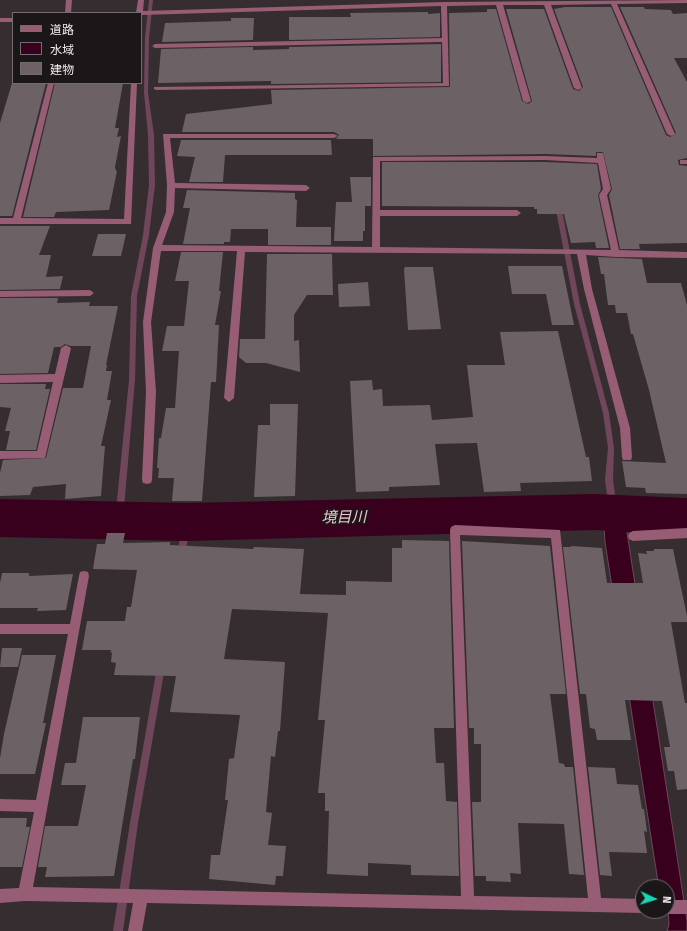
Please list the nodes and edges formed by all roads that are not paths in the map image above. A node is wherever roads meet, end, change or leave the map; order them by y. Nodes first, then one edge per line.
1 (69, 0) edge
2 (141, 0) edge
3 (577, 1) edge
4 (687, 1) edge
5 (613, 2) junction
6 (547, 3) junction
7 (444, 4) junction
8 (500, 4) junction
9 (68, 12) edge
10 (144, 13) edge
11 (0, 20) edge
12 (12, 20) edge
13 (446, 40) junction
14 (155, 46) dead end
15 (51, 84) edge
16 (134, 84) edge
17 (156, 88) dead end
18 (578, 88) dead end
19 (527, 101) dead end
20 (671, 134) dead end
21 (334, 136) dead end
22 (171, 185) junction
23 (306, 188) dead end
24 (376, 213) junction
25 (517, 213) dead end
26 (0, 221) edge
27 (16, 221) junction
28 (157, 248) junction
29 (241, 248) junction
30 (376, 249) junction
31 (577, 252) junction
32 (616, 254) junction
33 (687, 255) edge
34 (90, 293) dead end
35 (0, 294) edge
36 (66, 348) dead end
37 (58, 378) junction
38 (0, 379) edge
39 (228, 398) dead end
40 (0, 455) edge
41 (628, 457) dead end
42 (147, 480) dead end
43 (687, 533) edge
44 (633, 536) dead end
45 (84, 576) dead end
46 (0, 629) edge
47 (74, 629) junction
48 (0, 805) edge
49 (41, 806) junction
50 (25, 894) junction
51 (0, 896) edge
52 (135, 897) junction
53 (468, 903) junction
54 (595, 905) junction
55 (635, 906) edge
56 (675, 907) edge
57 (687, 907) edge
58 (136, 931) edge

1 - 9 street
2 - 10 street
3 - 5 street
3 - 6 street
4 - 5 street
5 - 20 street
6 - 8 street
6 - 18 street
7 - 8 street
7 - 10 street
7 - 13 street
8 - 19 street
11 - 12 street
13 - 14 street
13 - 17 street
15 - 27 street
16 - 27 street
21 - 22 street
22 - 23 street
22 - 28 street
24 - 25 street
24 - 30 street
24 - 32 street
26 - 27 street
28 - 29 street
28 - 42 street
29 - 30 street
29 - 39 street
30 - 31 street
31 - 32 street
31 - 41 street
32 - 33 street
34 - 35 street
36 - 37 street
37 - 38 street
37 - 40 street
43 - 44 street
45 - 47 street
46 - 47 street
47 - 49 street
48 - 49 street
49 - 50 street
50 - 51 street
50 - 52 street
52 - 53 street
52 - 58 street
53 - 54 street
53 - 54 street
54 - 55 street
56 - 57 street

